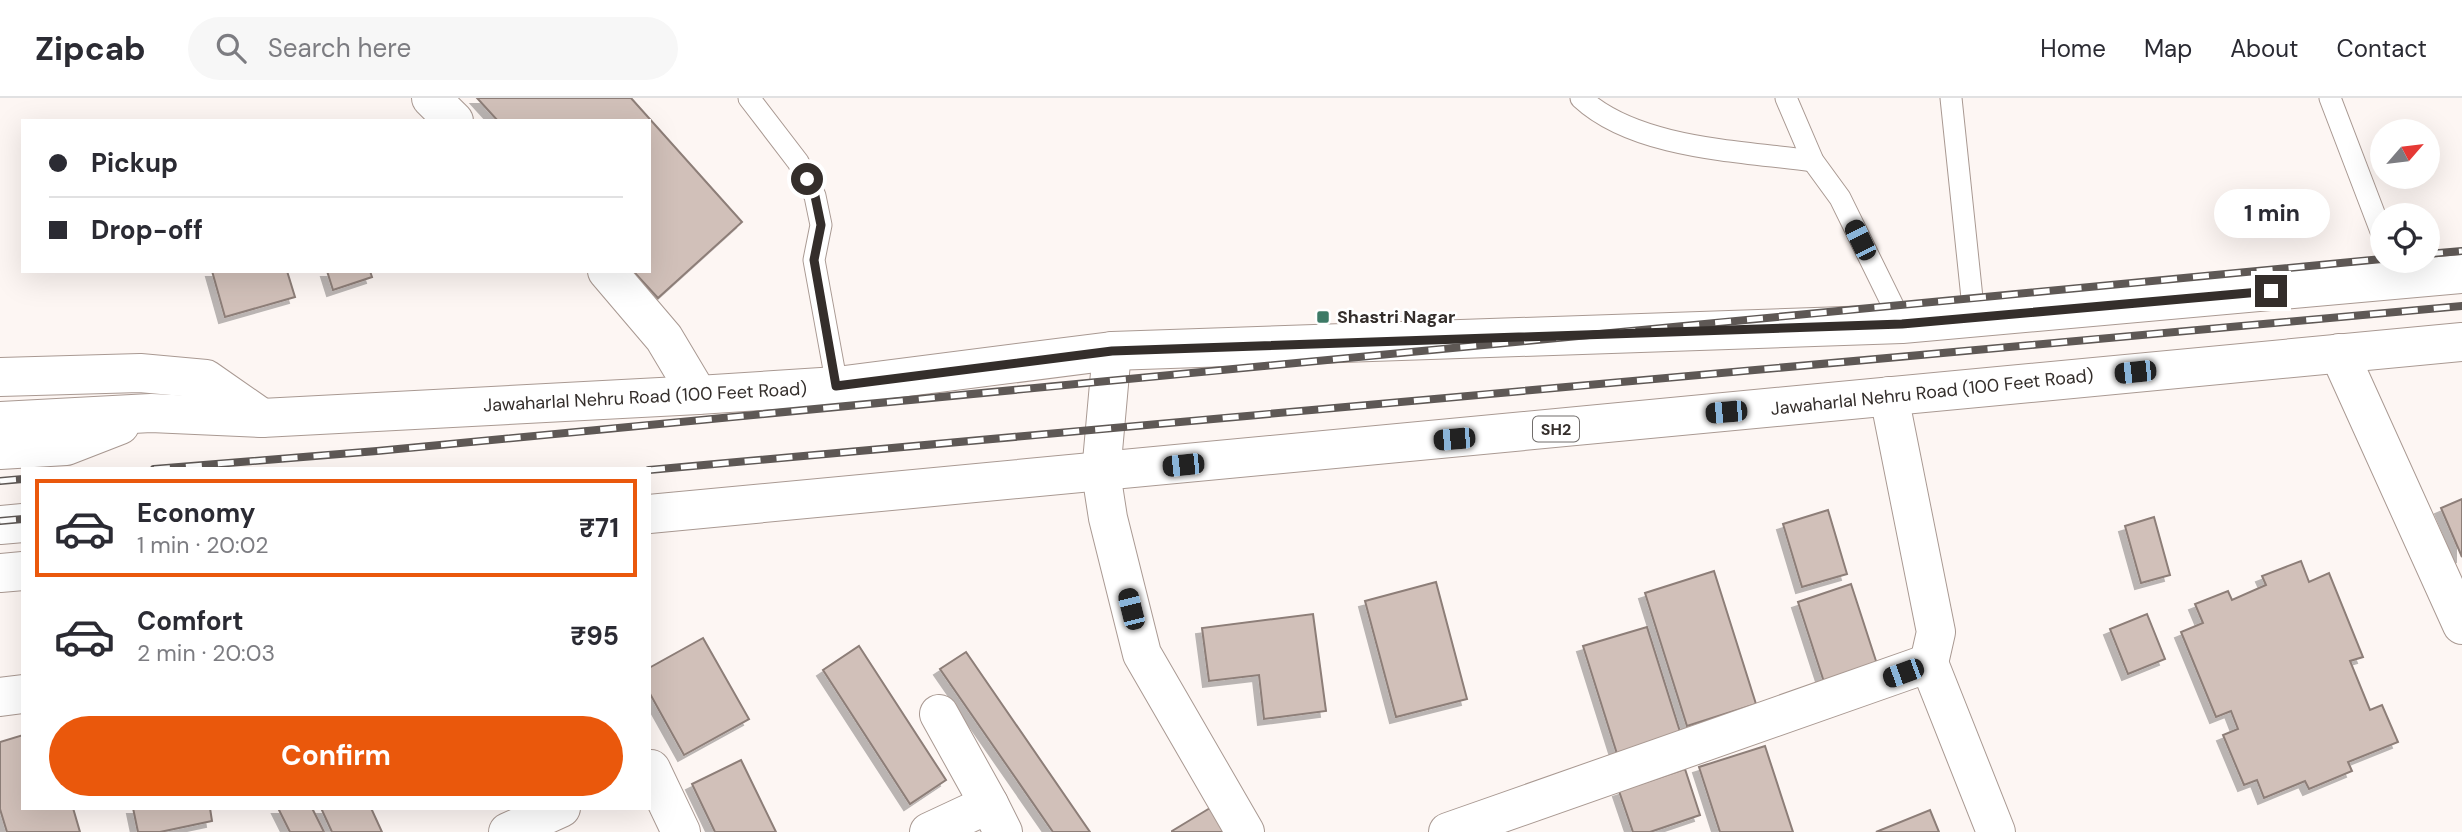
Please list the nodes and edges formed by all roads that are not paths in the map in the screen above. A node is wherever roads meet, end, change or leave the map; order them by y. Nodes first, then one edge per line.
1 (431, 98) edge
2 (750, 98) edge
3 (1581, 98) edge
4 (1786, 98) edge
5 (1951, 98) edge
6 (2330, 98) edge
7 (452, 119) edge
8 (1813, 161) junction
9 (2370, 203) edge
10 (609, 273) edge
11 (2370, 273) edge
12 (2440, 273) edge
13 (2462, 274) edge
14 (1975, 317) junction
15 (1902, 324) junction
16 (2462, 342) edge
17 (1112, 351) junction
18 (2339, 353) junction
19 (0, 377) edge
20 (836, 386) junction
21 (698, 395) junction
22 (1889, 396) junction
23 (151, 413) junction
24 (262, 418) junction
25 (0, 421) edge
26 (0, 450) edge
27 (1101, 473) junction
28 (651, 514) edge
29 (21, 523) edge
30 (0, 525) edge
31 (21, 571) edge
32 (0, 573) edge
33 (2462, 625) edge
34 (1929, 663) junction
35 (21, 694) edge
36 (0, 697) edge
37 (939, 714) dead end
38 (651, 769) edge
39 (557, 810) edge
40 (1543, 817) edge
41 (996, 818) edge
42 (508, 832) edge
43 (681, 832) edge
44 (929, 832) edge
45 (1245, 832) edge
46 (1448, 832) edge
47 (1996, 832) edge

1 - 7 main road
2 - 20 lane
3 - 8 lane
4 - 8 lane
5 - 14 lane
6 - 9 lane
8 - 15 lane
10 - 21 main road
11 - 14 main road, Jawaharlal Nehru Road (100 Feet Road)
12 - 13 main road, Jawaharlal Nehru Road (100 Feet Road)
14 - 15 main road, Jawaharlal Nehru Road (100 Feet Road)
15 - 17 main road, Jawaharlal Nehru Road (100 Feet Road)
16 - 18 main road, Jawaharlal Nehru Road (100 Feet Road) / SH2
17 - 20 main road, Jawaharlal Nehru Road (100 Feet Road)
17 - 27 main road
18 - 22 main road, Jawaharlal Nehru Road (100 Feet Road) / SH2
18 - 33 main road
19 - 24 main road
20 - 21 main road, Jawaharlal Nehru Road (100 Feet Road)
21 - 24 main road, Jawaharlal Nehru Road (100 Feet Road)
22 - 27 main road, Jawaharlal Nehru Road (100 Feet Road) / SH2
22 - 34 main road
23 - 24 main road, Jawaharlal Nehru Road (100 Feet Road)
23 - 25 main road, Jawaharlal Nehru Road (100 Feet Road)
23 - 26 main road
27 - 28 main road, Jawaharlal Nehru Road (100 Feet Road) / SH2
27 - 45 main road
29 - 30 main road
31 - 32 main road
34 - 40 main road
34 - 47 main road
35 - 36 main road
37 - 41 main road
38 - 43 main road
39 - 42 main road
40 - 46 main road
41 - 44 main road

